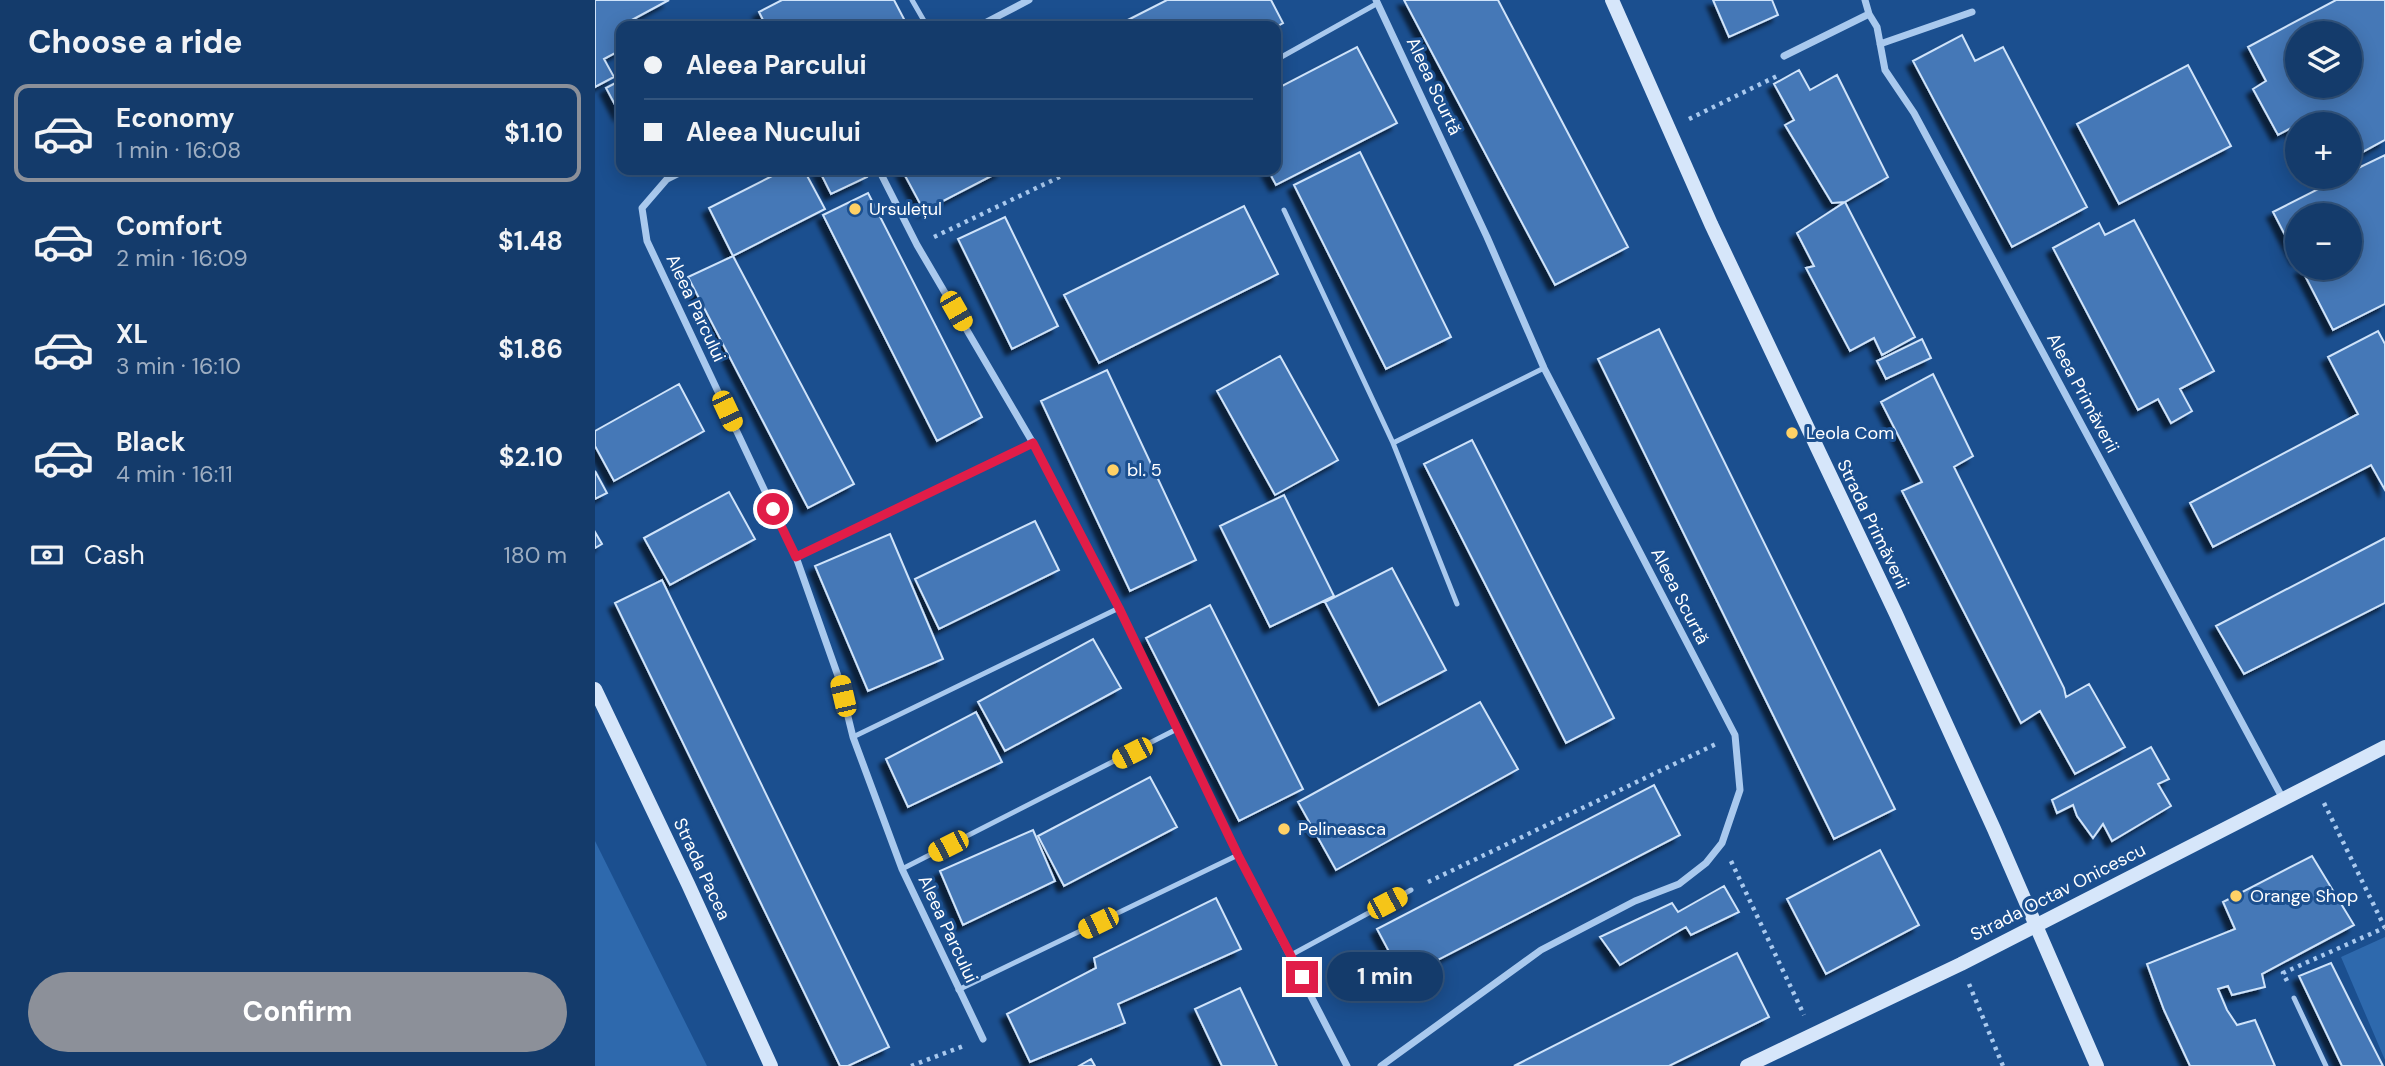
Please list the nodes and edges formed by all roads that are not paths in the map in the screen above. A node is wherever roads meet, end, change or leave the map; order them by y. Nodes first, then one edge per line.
1 (912, 0) edge
2 (1029, 0) edge
3 (1612, 0) edge
4 (1865, 0) edge
5 (1377, 2) edge
6 (1972, 12) dead end
7 (1869, 14) junction
8 (924, 21) edge
9 (989, 21) edge
10 (1880, 44) junction
11 (1784, 56) dead end
12 (1281, 57) edge
13 (674, 175) edge
14 (882, 175) edge
15 (1284, 210) dead end
16 (1544, 368) junction
17 (1033, 443) junction
18 (1393, 443) junction
19 (796, 557) junction
20 (1457, 604) dead end
21 (1119, 608) junction
22 (595, 689) edge
23 (1177, 729) junction
24 (853, 737) junction
25 (2385, 747) edge
26 (2283, 799) junction
27 (1238, 855) junction
28 (902, 870) junction
29 (1411, 890) road end
30 (2036, 924) junction
31 (1291, 955) junction
32 (958, 990) junction
33 (2294, 998) road end
34 (983, 1039) road end
35 (771, 1066) edge
36 (1347, 1066) edge
37 (1381, 1066) edge
38 (1747, 1066) edge
39 (2097, 1066) edge
40 (2326, 1066) edge

1 - 8 lane
2 - 9 street
3 - 30 main road, Strada Primăverii
4 - 7 street, Aleea Primăverii
5 - 12 lane
5 - 16 street, Aleea Scurtă
6 - 10 street
7 - 10 street, Aleea Primăverii
7 - 11 street
10 - 26 street, Aleea Primăverii
13 - 19 street, Aleea Parcului
14 - 17 street
15 - 18 lane
16 - 18 lane
16 - 37 street, Aleea Scurtă
17 - 19 street
17 - 21 street
18 - 20 lane
19 - 24 street, Aleea Parcului
21 - 23 street
21 - 24 lane
22 - 35 main road, Strada Pacea
23 - 27 street
23 - 28 lane
24 - 28 street, Aleea Parcului
25 - 26 main road, Strada Octav Onicescu
26 - 30 main road, Strada Octav Onicescu
27 - 31 street
27 - 32 lane
28 - 32 street, Aleea Parcului
29 - 31 lane
30 - 38 main road, Strada Octav Onicescu
30 - 39 main road, Strada Primăverii
31 - 36 street
32 - 34 street, Aleea Parcului
33 - 40 lane

